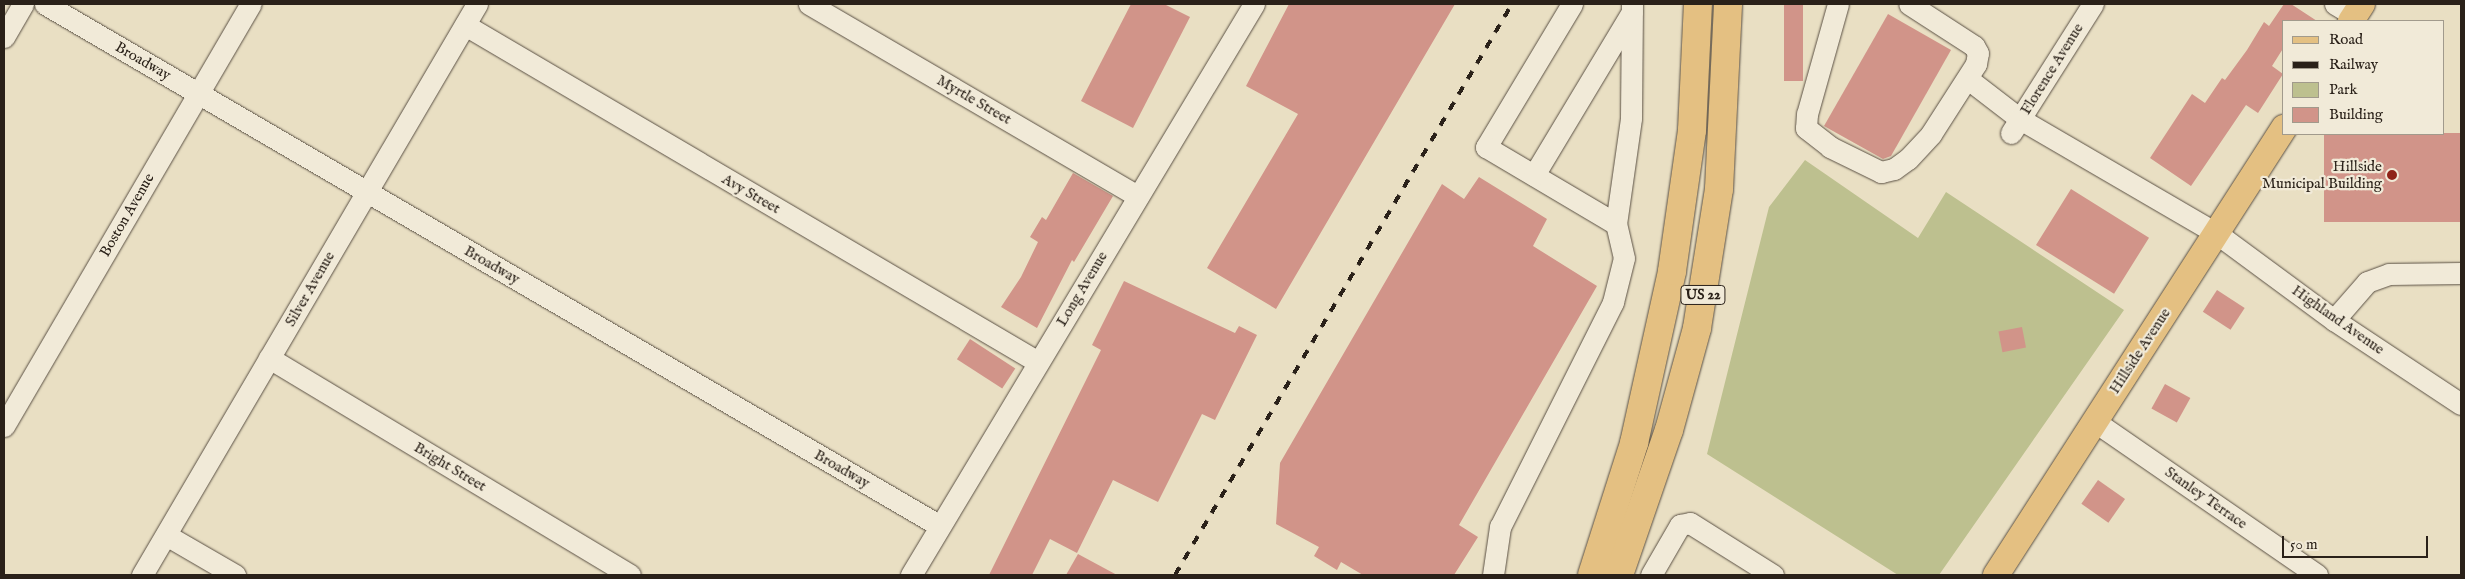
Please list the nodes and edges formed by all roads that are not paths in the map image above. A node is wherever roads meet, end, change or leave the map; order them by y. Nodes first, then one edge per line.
1 (23, 4) edge
2 (45, 4) edge
3 (251, 4) edge
4 (477, 4) edge
5 (809, 4) edge
6 (1254, 4) edge
7 (1572, 4) edge
8 (1698, 4) edge
9 (1728, 4) edge
10 (1838, 4) edge
11 (1909, 4) edge
12 (2093, 4) edge
13 (1632, 8) edge
14 (465, 26) junction
15 (4, 37) edge
16 (1968, 78) junction
17 (198, 93) junction
18 (2015, 126) junction
19 (2282, 131) edge
20 (1534, 175) junction
21 (367, 192) junction
22 (1138, 196) junction
23 (1616, 224) junction
24 (2216, 233) junction
25 (2461, 273) edge
26 (2334, 320) junction
27 (270, 358) junction
28 (1038, 362) junction
29 (2461, 404) edge
30 (2094, 421) junction
31 (4, 426) edge
32 (940, 526) junction
33 (1634, 534) junction
34 (166, 535) junction
35 (1667, 546) junction
36 (142, 575) edge
37 (235, 575) edge
38 (630, 575) edge
39 (912, 575) edge
40 (1493, 575) edge
41 (1592, 575) edge
42 (1619, 575) edge
43 (1651, 575) edge
44 (1773, 575) edge
45 (1996, 575) edge
46 (2317, 575) edge

1 - 15 street
2 - 17 street, Broadway
3 - 17 street, Boston Avenue
4 - 14 street, Silver Avenue
5 - 22 street, Myrtle Street
6 - 22 street, Long Avenue
7 - 20 street
8 - 41 highway, US 22
9 - 33 highway, US 22
10 - 16 street
11 - 16 street
12 - 18 street, Florence Avenue
13 - 20 street
13 - 23 street
14 - 21 street, Silver Avenue
14 - 28 street, Avy Street
16 - 18 street, Highland Avenue
17 - 21 street, Broadway
17 - 31 street, Boston Avenue
18 - 24 street, Highland Avenue
19 - 24 main road, Hillside Avenue
20 - 23 street
21 - 27 street, Silver Avenue
21 - 32 street, Broadway
22 - 28 street, Long Avenue
23 - 40 street
24 - 26 street, Highland Avenue
24 - 30 main road, Hillside Avenue
25 - 26 street
26 - 29 street, Highland Avenue
27 - 34 street, Silver Avenue
27 - 38 street, Bright Street
28 - 32 street, Long Avenue
30 - 45 main road, Hillside Avenue
30 - 46 street, Stanley Terrace
32 - 39 street, Long Avenue
33 - 35 street
33 - 42 highway, US 22
34 - 36 street, Silver Avenue
34 - 37 street
35 - 43 street
35 - 44 street

